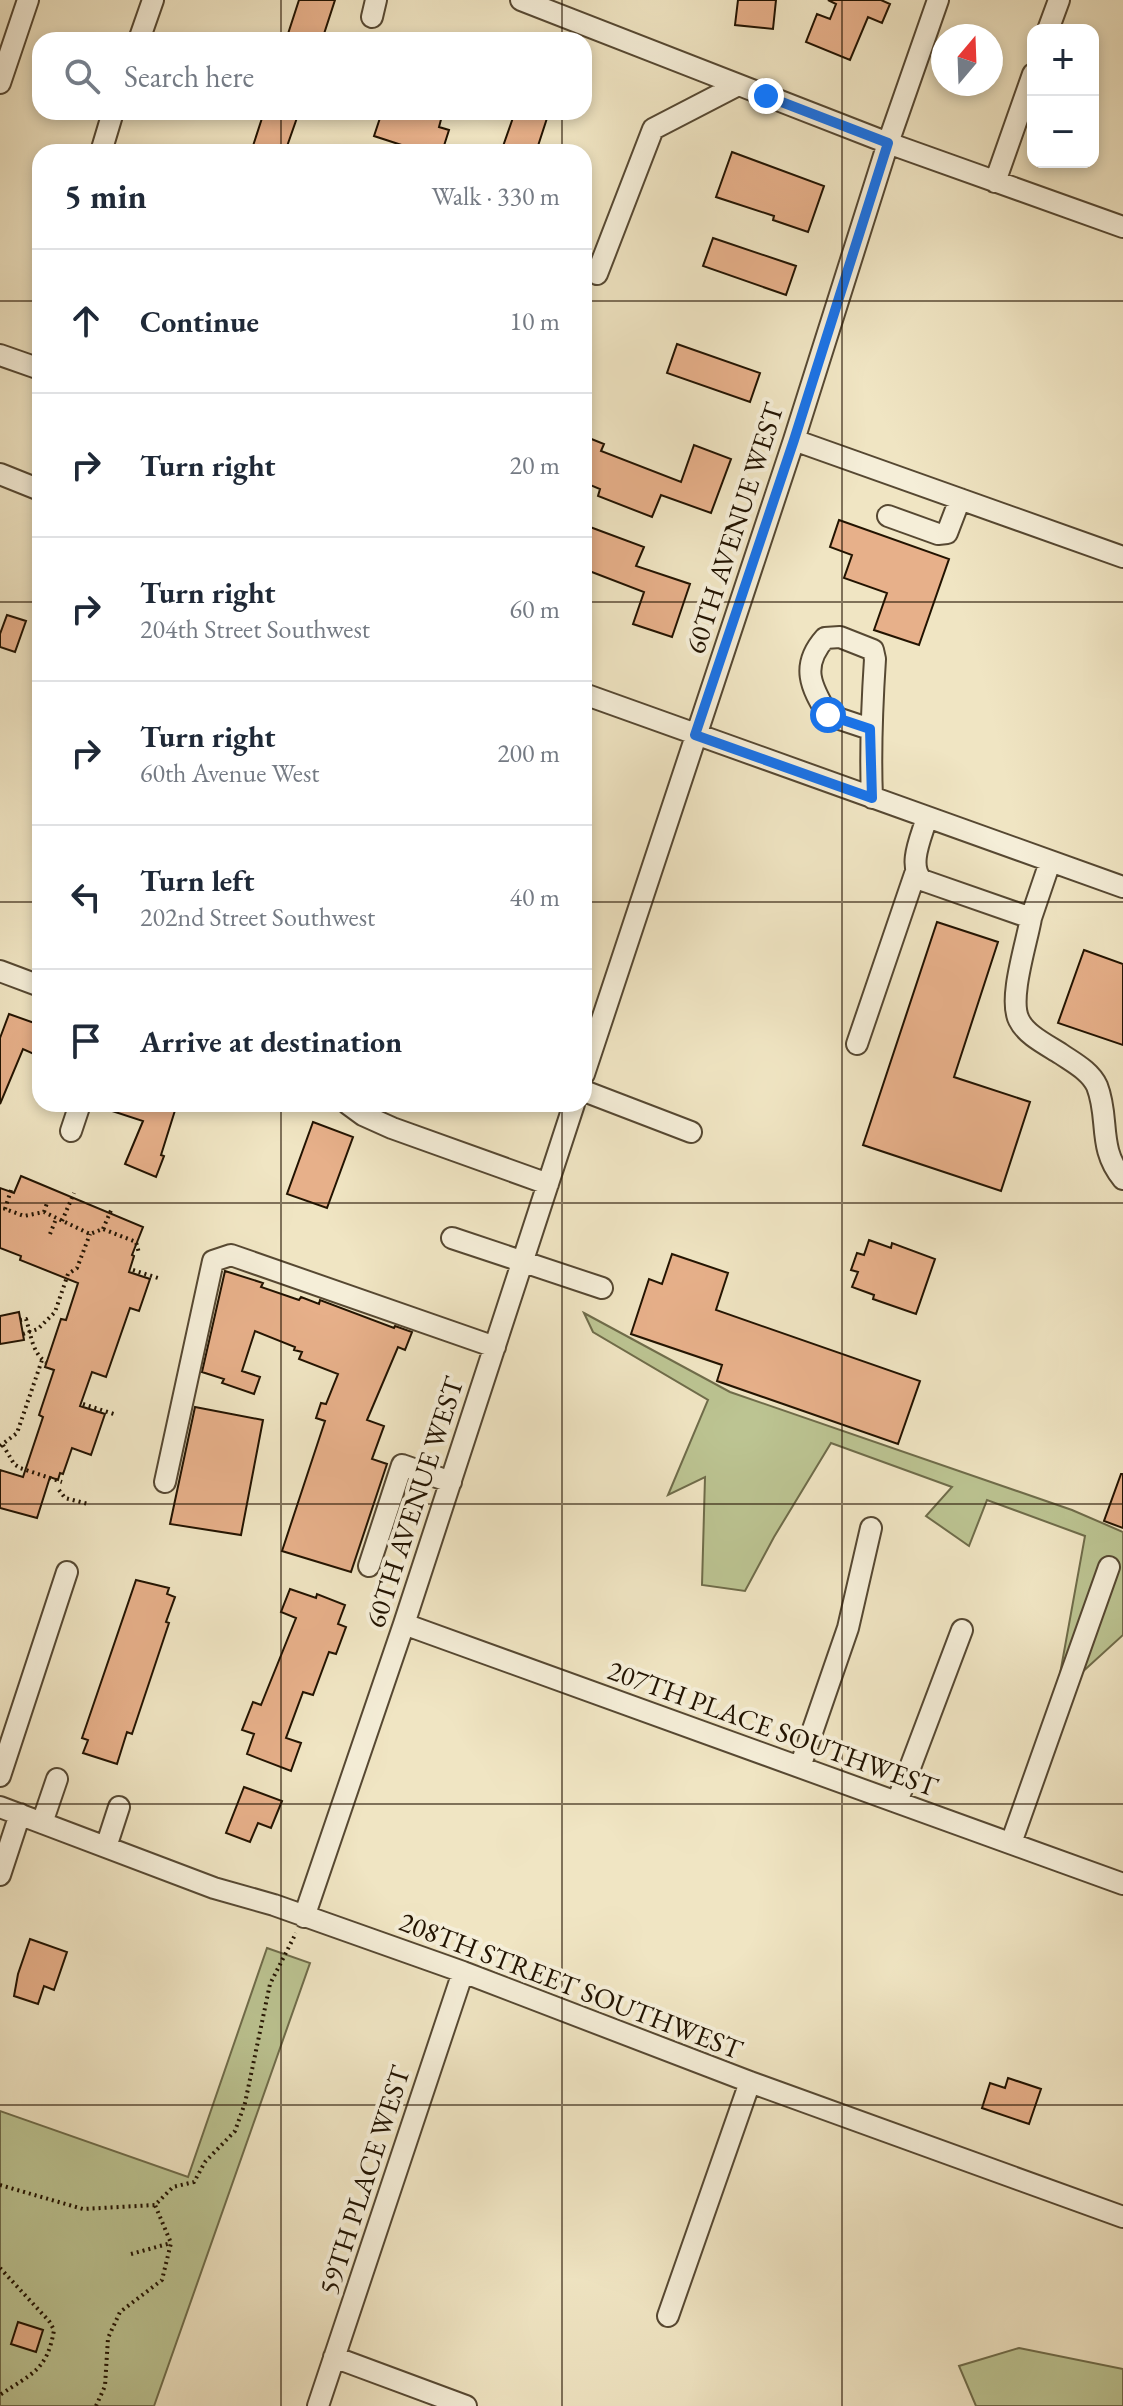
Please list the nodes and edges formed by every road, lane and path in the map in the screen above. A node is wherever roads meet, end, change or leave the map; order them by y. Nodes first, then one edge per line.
1 (28, 0) edge
2 (153, 0) edge
3 (521, 0) edge
4 (938, 0) edge
5 (1059, 0) edge
6 (1050, 24) edge
7 (142, 32) edge
8 (0, 83) edge
9 (738, 85) junction
10 (1027, 91) edge
11 (111, 120) edge
12 (888, 143) junction
13 (103, 144) edge
14 (995, 182) junction
15 (1123, 227) edge
16 (597, 274) dead end
17 (0, 355) edge
18 (32, 366) edge
19 (794, 440) junction
20 (0, 474) edge
21 (32, 487) edge
22 (960, 499) junction
23 (888, 516) dead end
24 (1123, 557) edge
25 (592, 697) edge
26 (870, 729) junction
27 (695, 735) junction
28 (872, 798) junction
29 (927, 817) junction
30 (1050, 862) junction
31 (915, 874) junction
32 (1123, 887) edge
33 (1031, 918) junction
34 (0, 971) edge
35 (32, 983) edge
36 (857, 1044) dead end
37 (592, 1050) edge
38 (592, 1094) edge
39 (77, 1112) edge
40 (359, 1112) edge
41 (571, 1112) edge
42 (71, 1131) dead end
43 (691, 1132) dead end
44 (1123, 1179) edge
45 (548, 1184) junction
46 (11, 1190) dead end
47 (74, 1193) dead end
48 (47, 1203) dead end
49 (112, 1208) dead end
50 (44, 1212) junction
51 (59, 1220) junction
52 (103, 1229) junction
53 (50, 1234) dead end
54 (90, 1234) junction
55 (452, 1238) dead end
56 (139, 1253) dead end
57 (522, 1262) junction
58 (133, 1270) dead end
59 (161, 1279) dead end
60 (602, 1288) dead end
61 (20, 1320) dead end
62 (30, 1333) junction
63 (23, 1334) dead end
64 (495, 1347) junction
65 (83, 1404) dead end
66 (117, 1415) dead end
67 (2, 1446) edge
68 (62, 1482) dead end
69 (165, 1482) dead end
70 (451, 1482) junction
71 (59, 1490) dead end
72 (88, 1504) dead end
73 (871, 1528) dead end
74 (369, 1566) dead end
75 (1109, 1567) dead end
76 (67, 1572) dead end
77 (404, 1624) junction
78 (962, 1630) dead end
79 (800, 1767) junction
80 (0, 1776) edge
81 (57, 1779) dead end
82 (897, 1802) junction
83 (0, 1807) edge
84 (119, 1807) dead end
85 (20, 1814) junction
86 (42, 1823) junction
87 (1011, 1843) junction
88 (106, 1847) junction
89 (0, 1875) edge
90 (1123, 1884) edge
91 (304, 1917) junction
92 (463, 1972) junction
93 (750, 2082) junction
94 (0, 2185) edge
95 (155, 2205) junction
96 (1123, 2217) edge
97 (171, 2243) junction
98 (131, 2254) dead end
99 (0, 2268) edge
100 (668, 2316) dead end
101 (334, 2357) junction
102 (0, 2395) edge
103 (96, 2406) edge
104 (318, 2406) edge
105 (466, 2406) edge

1 - 8 street
2 - 7 street
3 - 9 street
4 - 12 street, 60TH AVENUE WEST
5 - 6 street
9 - 12 street
9 - 16 street
10 - 14 street
11 - 13 street
12 - 14 street
12 - 19 street, 60TH AVENUE WEST
14 - 15 street
17 - 18 street
19 - 22 street
19 - 27 street, 60TH AVENUE WEST
20 - 21 street
22 - 23 street
22 - 24 street
25 - 27 street
26 - 26 street
26 - 28 street
27 - 28 street
27 - 37 street, 60TH AVENUE WEST
28 - 29 street
29 - 30 street
29 - 31 street
30 - 32 street
30 - 33 street
31 - 33 street
31 - 36 street
33 - 44 street
34 - 35 street
38 - 43 street
39 - 42 street
40 - 45 street
41 - 45 street, 60TH AVENUE WEST
45 - 57 street, 60TH AVENUE WEST
46 - 50 path
47 - 51 path
48 - 50 path
49 - 52 path
50 - 51 path
51 - 53 path
51 - 54 path
52 - 54 path
52 - 56 path
54 - 62 path
55 - 57 street
57 - 60 street
57 - 64 street, 60TH AVENUE WEST
58 - 59 path
61 - 62 path
62 - 63 path
62 - 67 path
64 - 69 street
64 - 70 street, 60TH AVENUE WEST
65 - 66 path
67 - 68 path
70 - 74 street
70 - 77 street, 60TH AVENUE WEST
71 - 72 path
73 - 79 street
75 - 87 street
76 - 80 street
77 - 79 street, 207TH PLACE SOUTHWEST
77 - 91 street, 60TH AVENUE WEST
78 - 82 street
79 - 82 street, 207TH PLACE SOUTHWEST
81 - 86 street
82 - 87 street, 207TH PLACE SOUTHWEST
83 - 85 street, 208TH STREET SOUTHWEST
84 - 88 street
85 - 86 street, 208TH STREET SOUTHWEST
85 - 89 street
86 - 88 street, 208TH STREET SOUTHWEST
87 - 90 street, 207TH PLACE SOUTHWEST
88 - 91 street, 208TH STREET SOUTHWEST
91 - 92 street, 208TH STREET SOUTHWEST
91 - 95 path
92 - 93 street, 208TH STREET SOUTHWEST
92 - 101 street, 59TH PLACE WEST
93 - 96 street, 208TH STREET SOUTHWEST
93 - 100 street
94 - 95 path
95 - 97 path
97 - 98 path
97 - 103 path
99 - 102 path
101 - 104 street, 59TH PLACE WEST
101 - 105 street

